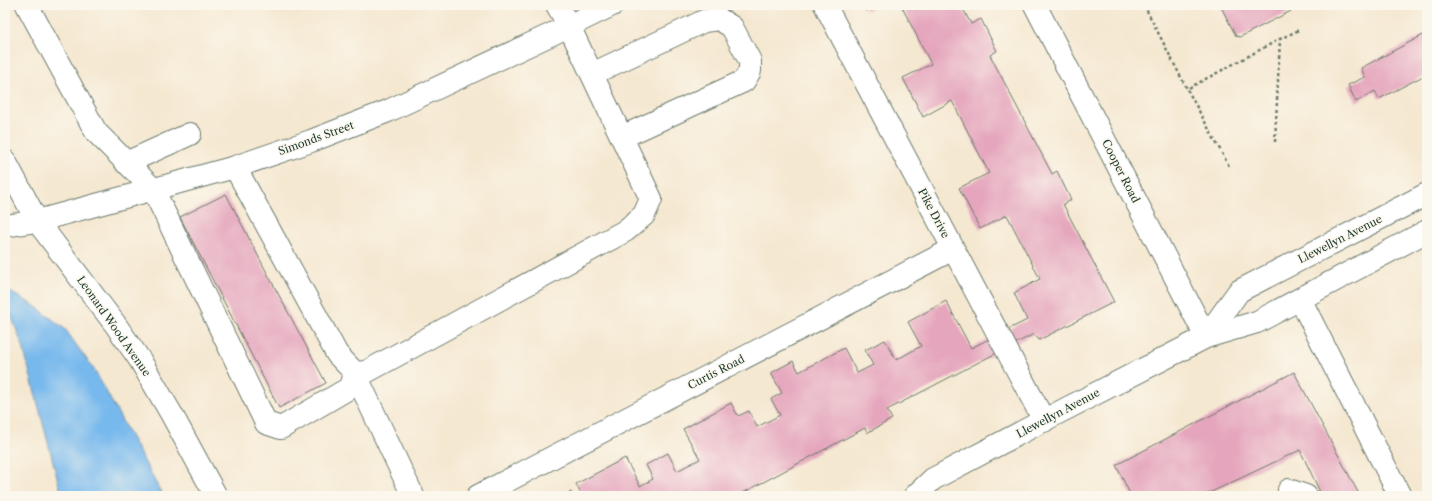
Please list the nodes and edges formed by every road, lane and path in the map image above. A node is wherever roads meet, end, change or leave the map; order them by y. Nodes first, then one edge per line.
1 (27, 5) edge
2 (557, 5) edge
3 (612, 5) edge
4 (825, 5) edge
5 (1035, 5) edge
6 (1144, 5) edge
7 (569, 26) junction
8 (1299, 30) dead end
9 (1280, 40) junction
10 (592, 74) junction
11 (1187, 89) junction
12 (190, 134) dead end
13 (622, 137) junction
14 (1275, 142) dead end
15 (5, 161) edge
16 (126, 163) junction
17 (1229, 166) dead end
18 (235, 167) junction
19 (153, 189) junction
20 (1427, 194) edge
21 (38, 221) junction
22 (5, 226) edge
23 (1427, 231) edge
24 (953, 249) junction
25 (1300, 299) junction
26 (1206, 336) junction
27 (355, 373) junction
28 (1044, 421) junction
29 (216, 496) edge
30 (413, 496) edge
31 (478, 496) edge
32 (915, 496) edge
33 (1400, 496) edge

1 - 16 street
2 - 7 street
3 - 7 street, Simonds Street
4 - 24 street, Pike Drive
5 - 26 street, Cooper Road
6 - 11 path
7 - 10 street
7 - 18 street, Simonds Street
8 - 9 path
9 - 11 path
9 - 14 path
10 - 13 street
10 - 13 street
11 - 17 path
12 - 16 street
13 - 27 street
15 - 21 street, Leonard Wood Avenue
16 - 19 street
18 - 19 street, Simonds Street
18 - 27 street
19 - 21 street, Simonds Street
19 - 27 street
20 - 26 street, Llewellyn Avenue
21 - 22 street, Simonds Street
21 - 29 street, Leonard Wood Avenue
23 - 25 street, Llewellyn Avenue
24 - 28 street, Pike Drive
24 - 31 street, Curtis Road
25 - 26 street, Llewellyn Avenue
25 - 33 street
26 - 28 street, Llewellyn Avenue
27 - 30 street
28 - 32 street, Llewellyn Avenue

